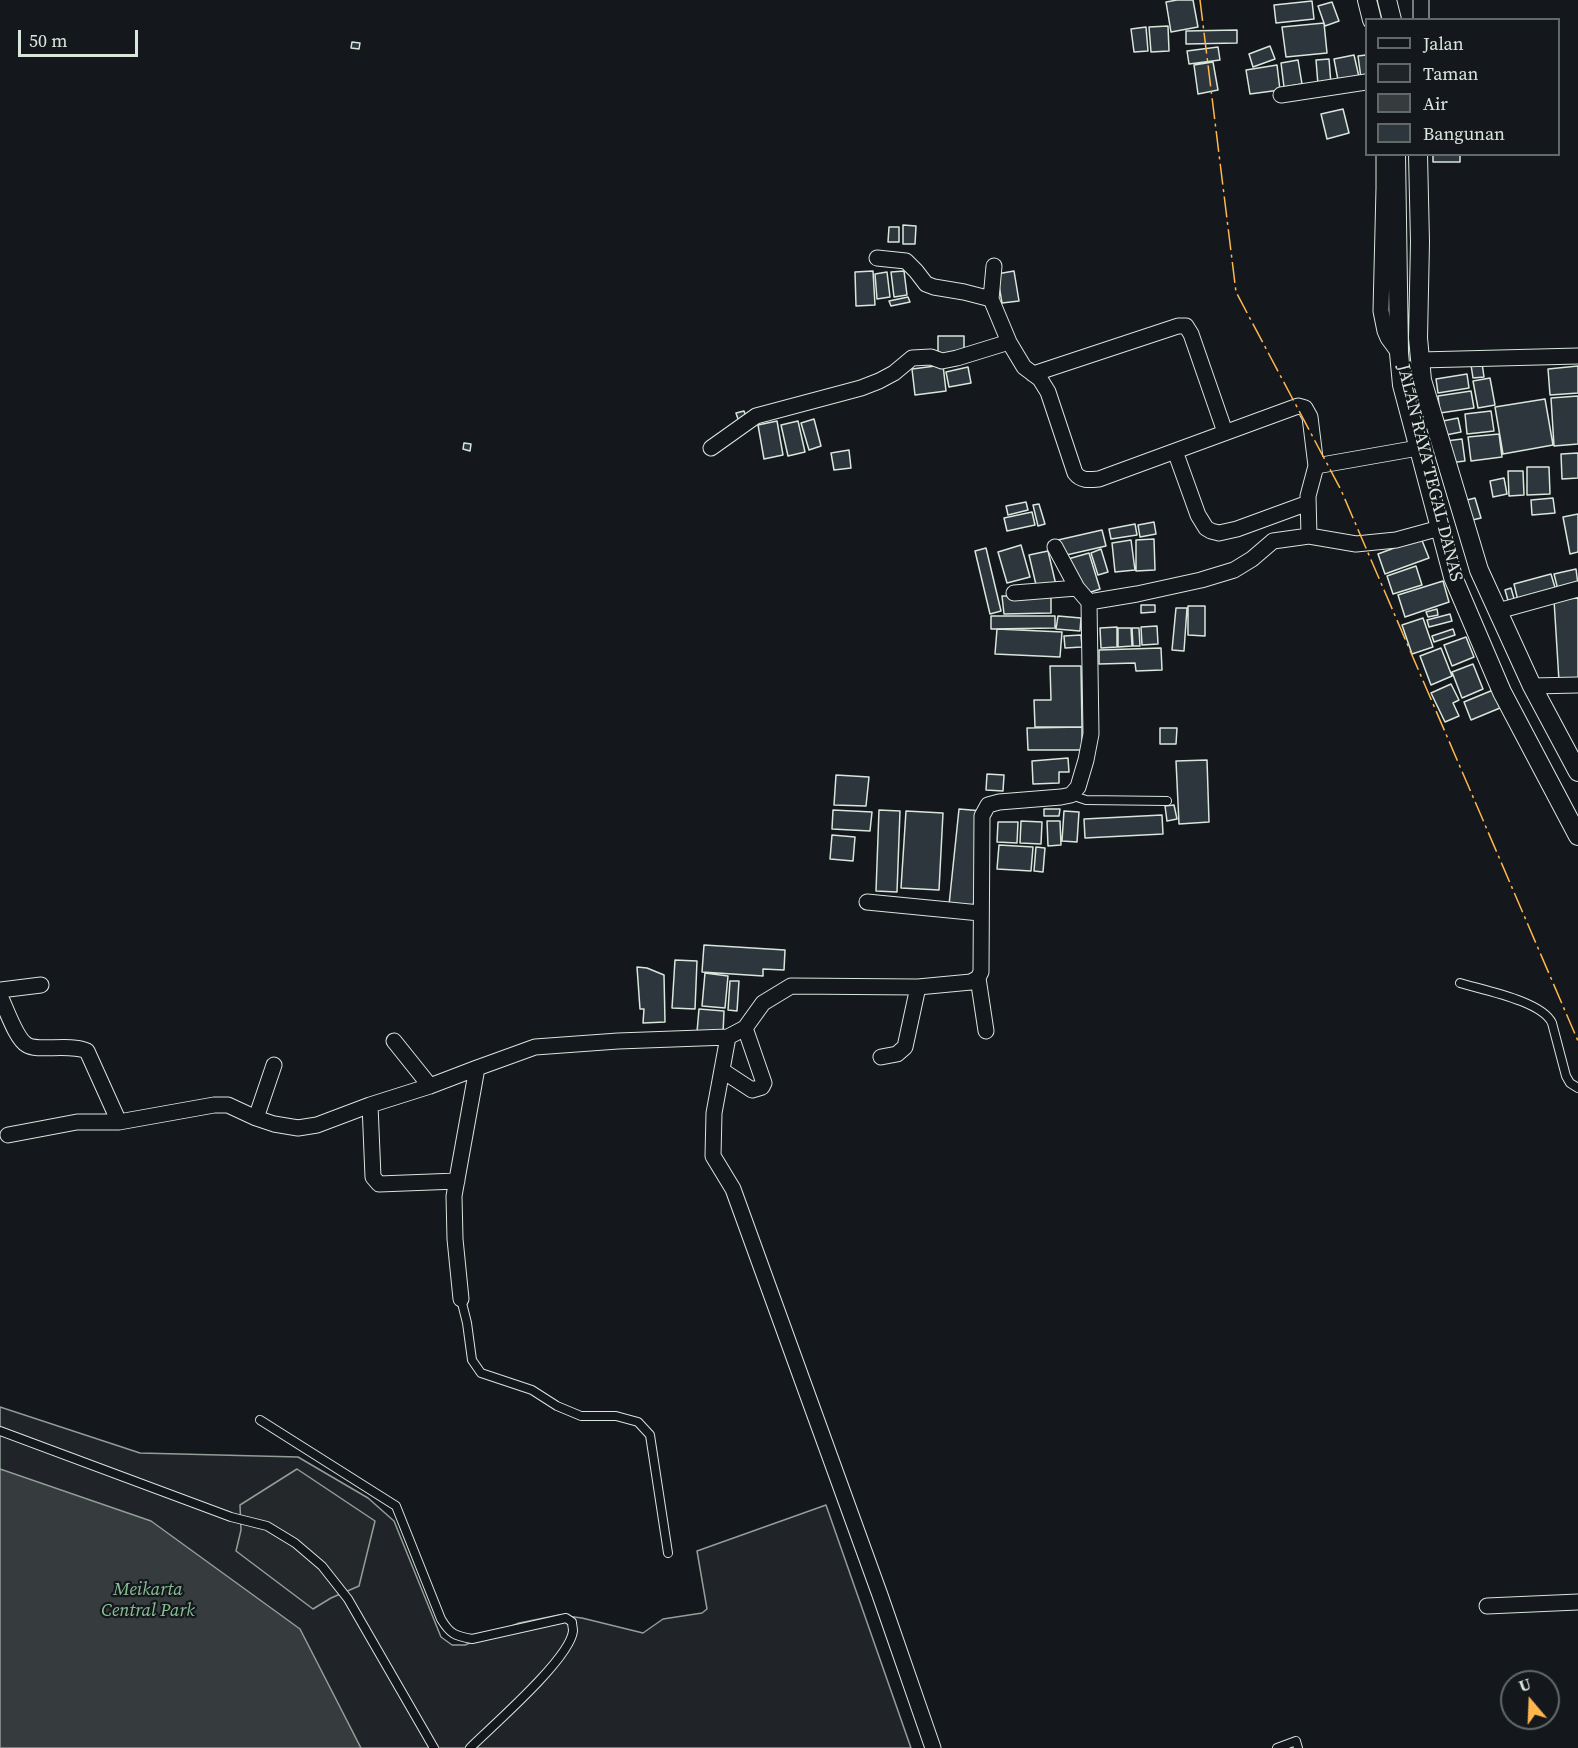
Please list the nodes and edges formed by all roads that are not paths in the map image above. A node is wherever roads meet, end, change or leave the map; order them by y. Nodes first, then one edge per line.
1 (1359, 0) edge
2 (1367, 0) edge
3 (1387, 0) edge
4 (1420, 0) edge
5 (1372, 18) edge
6 (1392, 18) edge
7 (1421, 18) edge
8 (1365, 27) edge
9 (1365, 82) edge
10 (1281, 95) dead end
11 (1384, 156) edge
12 (1396, 156) edge
13 (1418, 156) edge
14 (877, 258) dead end
15 (994, 266) dead end
16 (991, 299) junction
17 (1009, 342) junction
18 (1399, 353) junction
19 (1578, 356) edge
20 (1420, 360) junction
21 (1033, 374) junction
22 (1225, 432) junction
23 (711, 447) dead end
24 (1418, 448) junction
25 (1175, 450) junction
26 (1316, 466) junction
27 (1308, 503) junction
28 (1440, 528) junction
29 (1309, 536) junction
30 (1055, 546) dead end
31 (1077, 588) junction
32 (1578, 589) edge
33 (1014, 593) dead end
34 (1089, 602) junction
35 (1498, 611) junction
36 (1578, 685) edge
37 (1532, 686) junction
38 (1578, 772) edge
39 (1071, 795) junction
40 (1167, 801) dead end
41 (1578, 836) edge
42 (867, 902) dead end
43 (980, 913) junction
44 (978, 978) junction
45 (1460, 983) dead end
46 (41, 985) dead end
47 (918, 987) junction
48 (0, 990) edge
49 (0, 996) edge
50 (745, 1029) junction
51 (986, 1031) dead end
52 (728, 1037) junction
53 (394, 1041) dead end
54 (881, 1057) dead end
55 (274, 1065) dead end
56 (477, 1068) junction
57 (723, 1071) junction
58 (430, 1086) junction
59 (1578, 1088) edge
60 (370, 1104) junction
61 (256, 1118) junction
62 (119, 1122) junction
63 (8, 1134) dead end
64 (457, 1181) junction
65 (461, 1299) joint
66 (260, 1420) dead end
67 (0, 1431) edge
68 (668, 1553) dead end
69 (1578, 1602) edge
70 (1487, 1606) dead end
71 (434, 1748) edge
72 (470, 1748) edge
73 (933, 1748) edge
74 (1276, 1748) edge
75 (1298, 1748) edge

1 - 8 street
2 - 5 street
3 - 6 street
4 - 7 street
9 - 10 street
11 - 18 street
12 - 18 street, JALAN RAYA TEGAL DANAS
13 - 20 street, JALAN RAYA TEGAL DANAS
14 - 16 street
15 - 16 street
16 - 17 street
17 - 21 street
17 - 23 street
18 - 24 street, JALAN RAYA TEGAL DANAS
19 - 20 street
20 - 35 street, JALAN RAYA TEGAL DANAS
21 - 22 street
21 - 25 street
22 - 25 street
22 - 26 street
24 - 26 street
24 - 28 street, JALAN RAYA TEGAL DANAS
25 - 27 street
26 - 27 street
27 - 29 street
28 - 29 street
28 - 41 street, JALAN RAYA TEGAL DANAS
29 - 34 street
30 - 31 street
31 - 33 street
31 - 34 street
32 - 35 street
34 - 39 street
35 - 37 street, JALAN RAYA TEGAL DANAS
36 - 37 street
37 - 38 street, JALAN RAYA TEGAL DANAS
39 - 40 lane
39 - 43 street
42 - 43 street
43 - 44 street
44 - 47 street
44 - 51 street
45 - 59 lane
46 - 48 street
47 - 50 street
47 - 54 street
49 - 62 street
50 - 52 street
50 - 57 street
52 - 56 street
52 - 57 street
53 - 58 street
55 - 61 street
56 - 58 street
56 - 64 street
57 - 73 street
58 - 60 street
60 - 61 street
60 - 64 street
61 - 62 street
62 - 63 street
64 - 65 street
65 - 68 lane
66 - 72 lane
67 - 71 lane
69 - 70 street
74 - 75 lane

